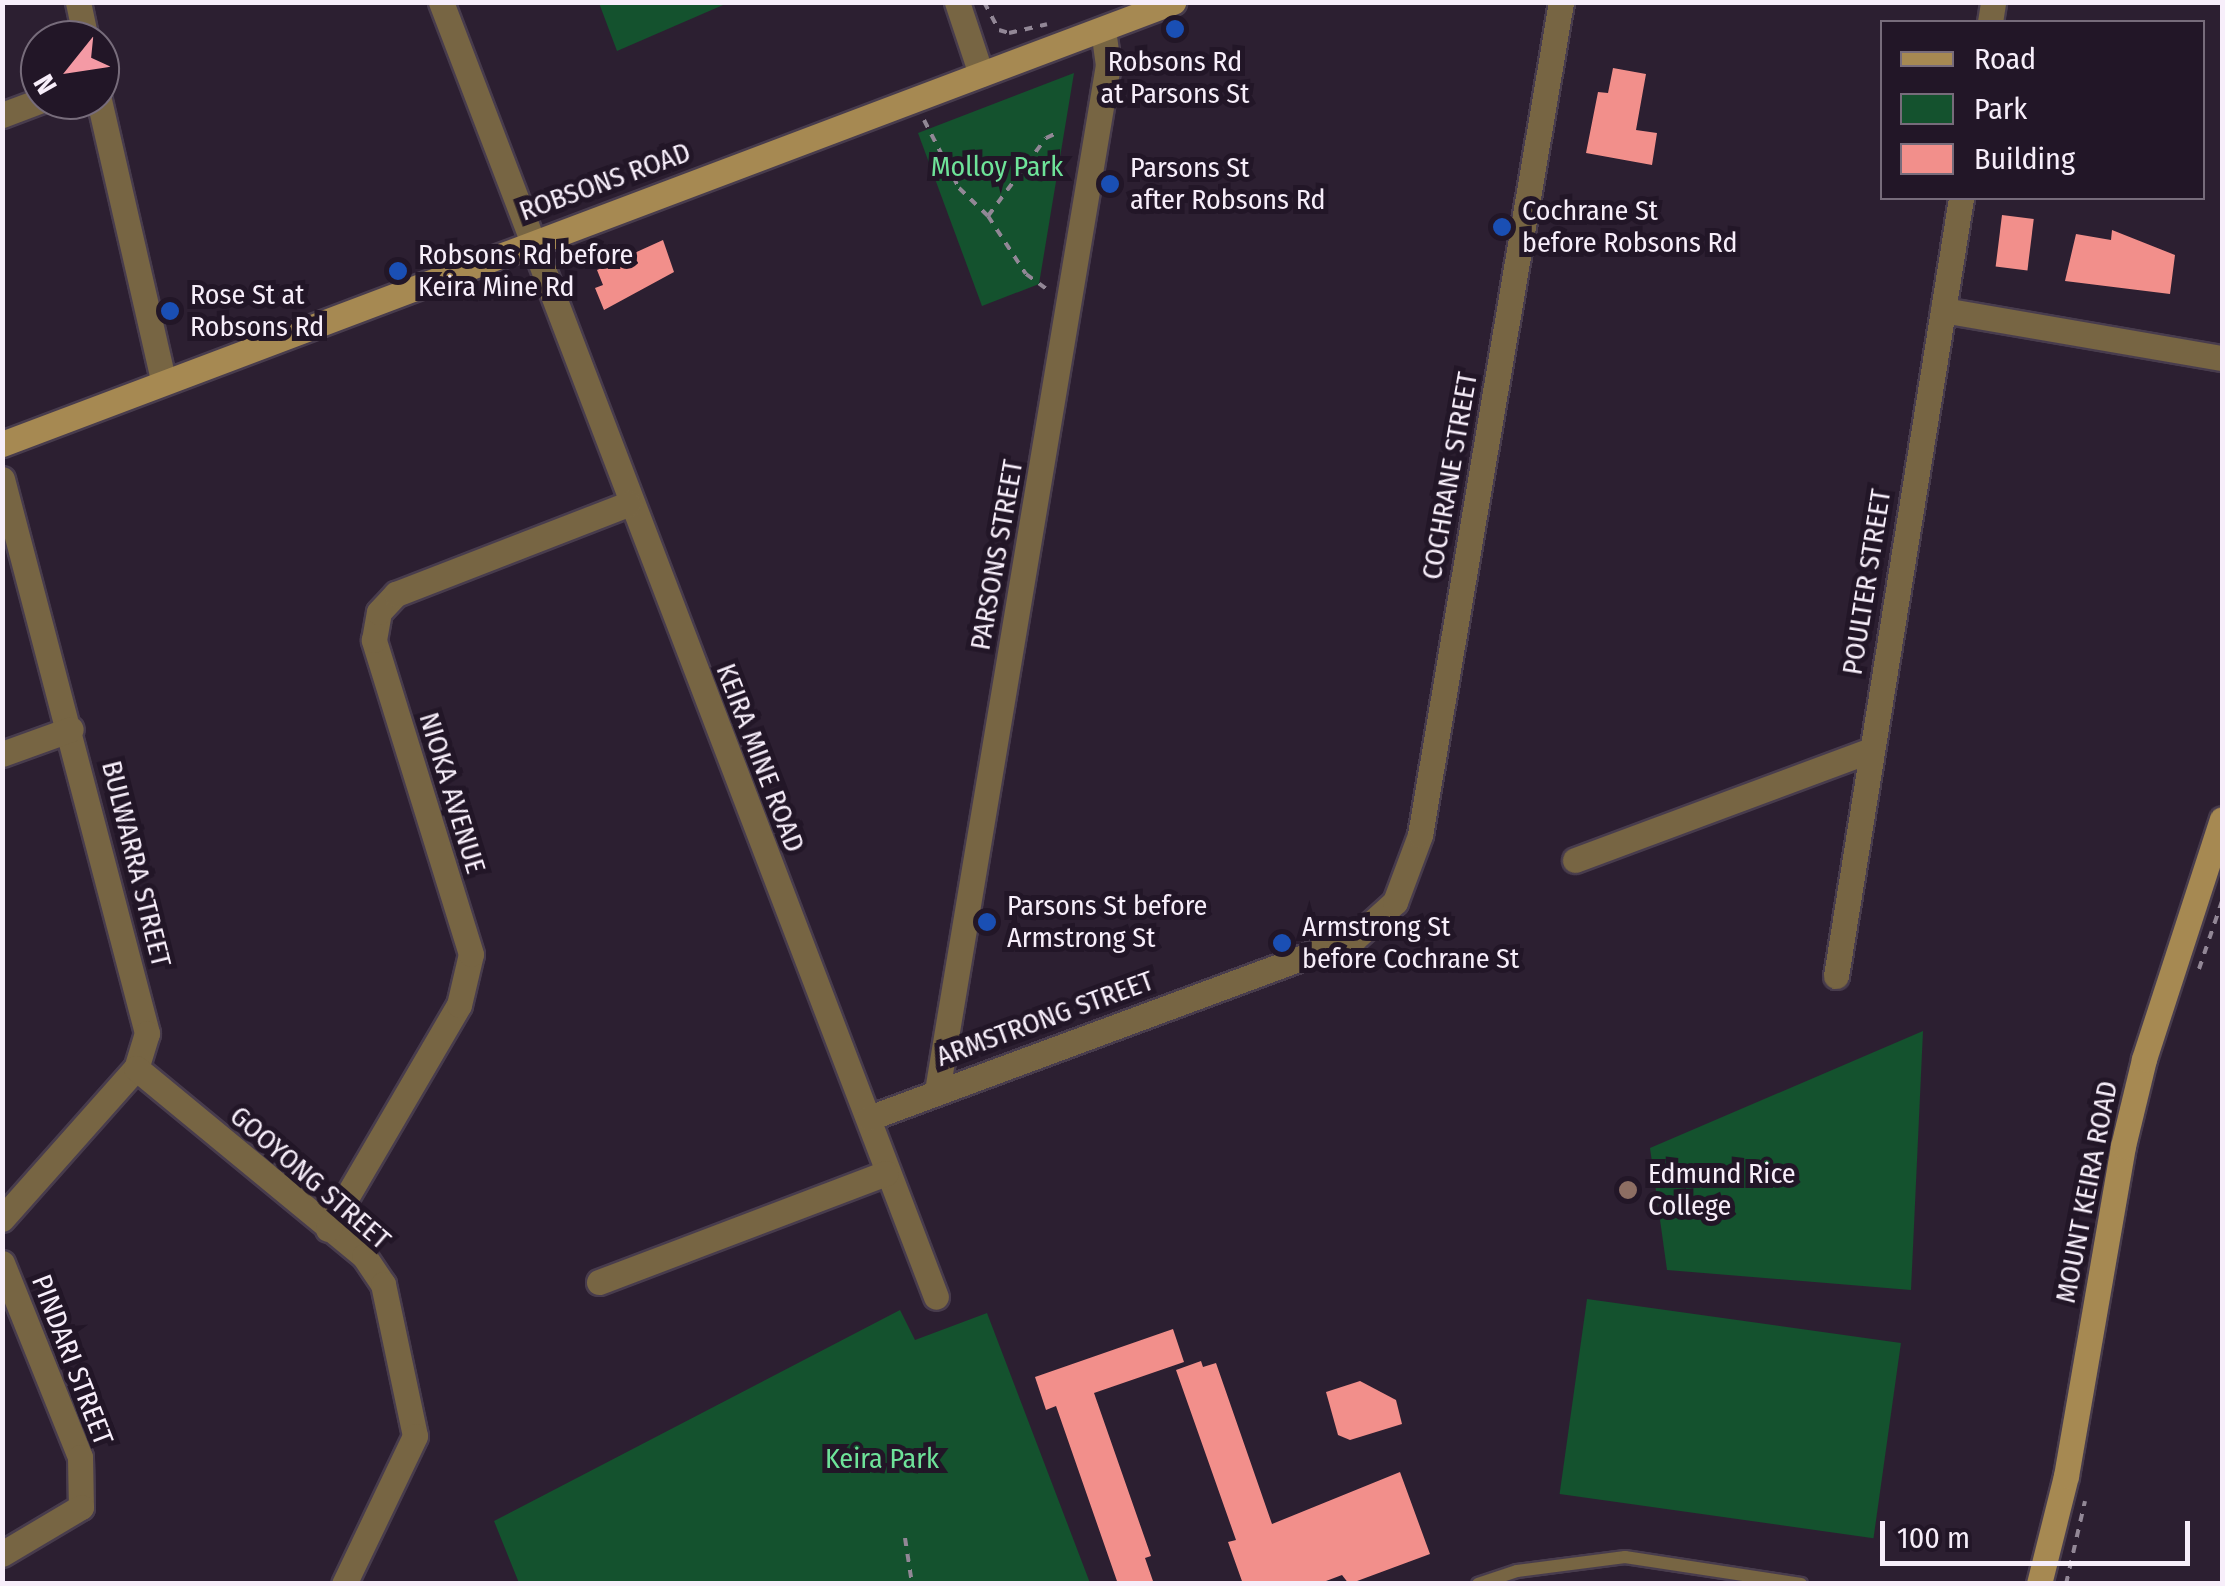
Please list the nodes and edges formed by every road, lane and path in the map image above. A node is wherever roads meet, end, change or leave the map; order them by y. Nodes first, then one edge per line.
1 (441, 2) edge
2 (957, 2) edge
3 (984, 2) edge
4 (1173, 2) edge
5 (1561, 2) edge
6 (1045, 20) dead end
7 (1103, 30) junction
8 (981, 74) junction
9 (104, 120) edge
10 (924, 120) dead end
11 (1060, 132) dead end
12 (1961, 200) edge
13 (988, 216) junction
14 (531, 240) junction
15 (1070, 306) junction
16 (1942, 310) junction
17 (2222, 358) edge
18 (162, 380) junction
19 (2, 444) edge
20 (2, 479) edge
21 (628, 504) junction
22 (71, 729) junction
23 (1870, 750) junction
24 (2, 754) edge
25 (2222, 819) edge
26 (1575, 860) dead end
27 (2222, 901) edge
28 (1355, 938) joint
29 (2199, 971) dead end
30 (1836, 976) dead end
31 (136, 1068) junction
32 (936, 1090) junction
33 (869, 1118) junction
34 (886, 1173) junction
35 (2, 1218) edge
36 (328, 1229) junction
37 (2, 1263) edge
38 (599, 1282) dead end
39 (936, 1297) dead end
40 (2086, 1492) dead end
41 (906, 1538) dead end
42 (2, 1554) edge
43 (344, 1584) edge
44 (912, 1584) edge
45 (1478, 1584) edge
46 (1801, 1584) edge
47 (2039, 1584) edge
48 (2066, 1584) edge

1 - 14 street, KEIRA MINE ROAD
2 - 8 street
3 - 6 path
4 - 7 main road, ROBSONS ROAD
5 - 28 street, COCHRANE STREET
7 - 8 main road, ROBSONS ROAD
7 - 15 street, PARSONS STREET
8 - 14 main road, ROBSONS ROAD
9 - 18 street
10 - 13 path
11 - 13 path
12 - 16 street, POULTER STREET
13 - 15 path
14 - 18 main road, ROBSONS ROAD
14 - 21 street, KEIRA MINE ROAD
15 - 32 street, PARSONS STREET
16 - 17 street
16 - 23 street, POULTER STREET
18 - 19 main road, ROBSONS ROAD
20 - 22 street, BULWARRA STREET
21 - 33 street, KEIRA MINE ROAD
21 - 36 street, NIOKA AVENUE
22 - 24 street
22 - 31 street, BULWARRA STREET
23 - 26 street
23 - 30 street, POULTER STREET
25 - 47 main road, MOUNT KEIRA ROAD
27 - 29 path
28 - 32 street, ARMSTRONG STREET
31 - 35 street
31 - 36 street, GOOYONG STREET
32 - 33 street, ARMSTRONG STREET
33 - 34 street, KEIRA MINE ROAD
34 - 38 street
34 - 39 street, KEIRA MINE ROAD
36 - 43 street, GOOYONG STREET
37 - 42 street, PINDARI STREET
40 - 48 path
41 - 44 path
45 - 46 lane

